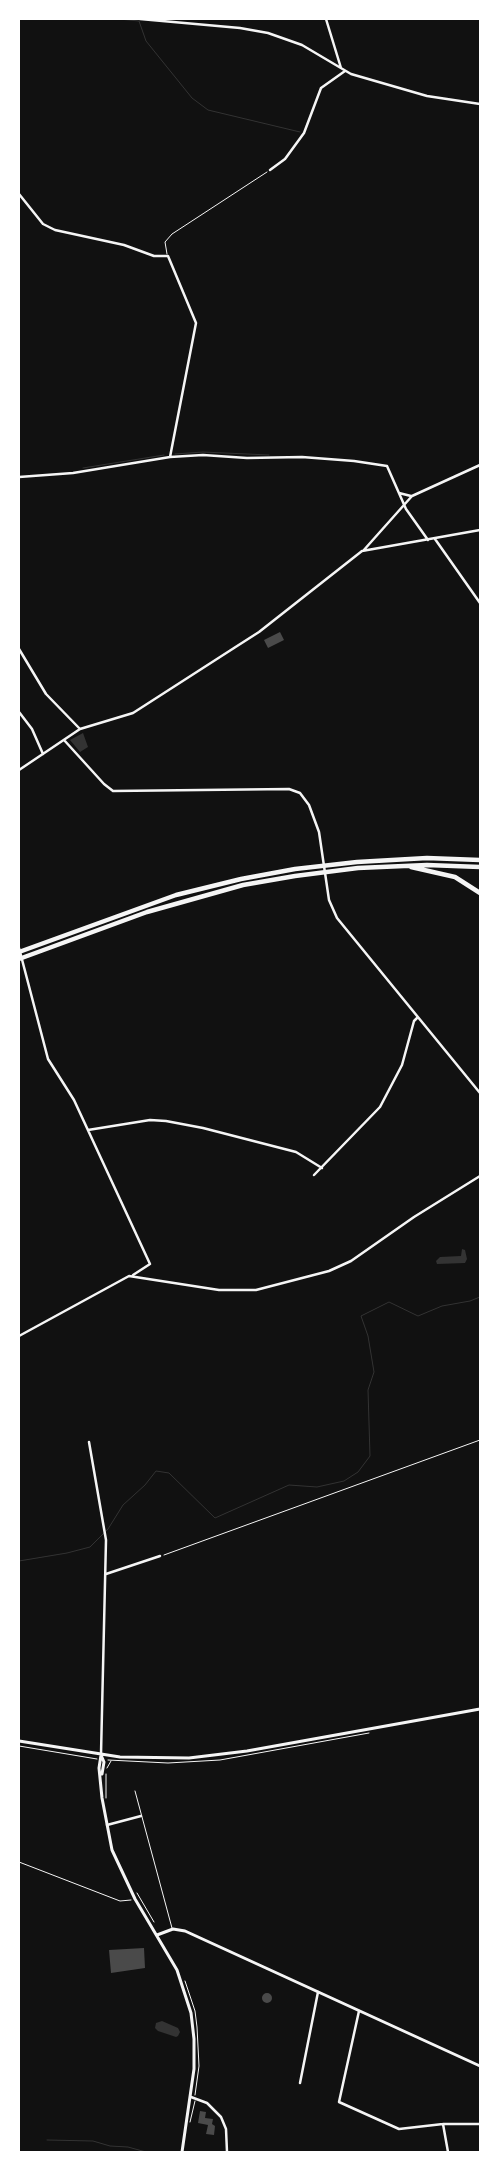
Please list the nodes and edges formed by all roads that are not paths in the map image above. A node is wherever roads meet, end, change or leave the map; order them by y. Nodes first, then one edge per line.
1 (140, 19) edge
2 (326, 19) edge
3 (341, 68) junction
4 (345, 71) junction
5 (480, 104) edge
6 (270, 170) road end
7 (19, 194) edge
8 (170, 457) junction
9 (480, 466) edge
10 (19, 477) edge
11 (399, 493) junction
12 (412, 496) junction
13 (404, 504) junction
14 (480, 530) edge
15 (435, 539) junction
16 (428, 540) junction
17 (362, 551) junction
18 (480, 603) edge
19 (19, 649) edge
20 (19, 712) edge
21 (80, 729) junction
22 (64, 740) junction
23 (43, 754) junction
24 (19, 770) edge
25 (480, 860) edge
26 (407, 866) junction
27 (480, 867) edge
28 (480, 893) edge
29 (19, 948) edge
30 (19, 952) edge
31 (19, 959) edge
32 (418, 1018) junction
33 (480, 1093) edge
34 (88, 1130) junction
35 (322, 1168) junction
36 (314, 1175) dead end
37 (480, 1176) edge
38 (132, 1276) junction
39 (19, 1336) edge
40 (89, 1442) dead end
41 (160, 1556) road end
42 (106, 1574) junction
43 (480, 1709) edge
44 (19, 1741) edge
45 (101, 1755) junction
46 (135, 1791) dead end
47 (141, 1816) junction
48 (106, 1825) junction
49 (173, 1929) junction
50 (157, 1935) junction
51 (318, 1991) junction
52 (359, 2010) junction
53 (480, 2066) edge
54 (300, 2083) dead end
55 (193, 2098) junction
56 (443, 2124) junction
57 (480, 2124) edge
58 (182, 2152) edge
59 (227, 2152) edge
60 (448, 2152) edge

1 - 3 street
2 - 3 street
3 - 4 street
4 - 5 street
4 - 6 street
7 - 8 street
8 - 10 street
8 - 11 street
9 - 12 street
11 - 12 street
11 - 13 street
12 - 13 street
13 - 16 street
13 - 17 street
14 - 15 street
15 - 16 street
15 - 18 street
16 - 17 street
17 - 21 street
19 - 21 street
20 - 23 street
21 - 22 street
22 - 23 street
22 - 32 street
23 - 24 street
25 - 30 highway
26 - 27 highway
26 - 28 highway
26 - 31 highway
29 - 34 street
32 - 33 street
32 - 35 street
34 - 35 street
34 - 38 street
35 - 36 street
37 - 38 street
38 - 39 street
40 - 42 street
41 - 42 street
42 - 45 street
43 - 45 street
44 - 45 street
45 - 48 street
46 - 47 lane
47 - 48 street
47 - 49 lane
48 - 50 street
49 - 50 street
49 - 51 street
50 - 55 street
51 - 52 street
51 - 54 street
52 - 53 street
52 - 56 street
55 - 58 street
55 - 59 street
56 - 57 street
56 - 60 street

